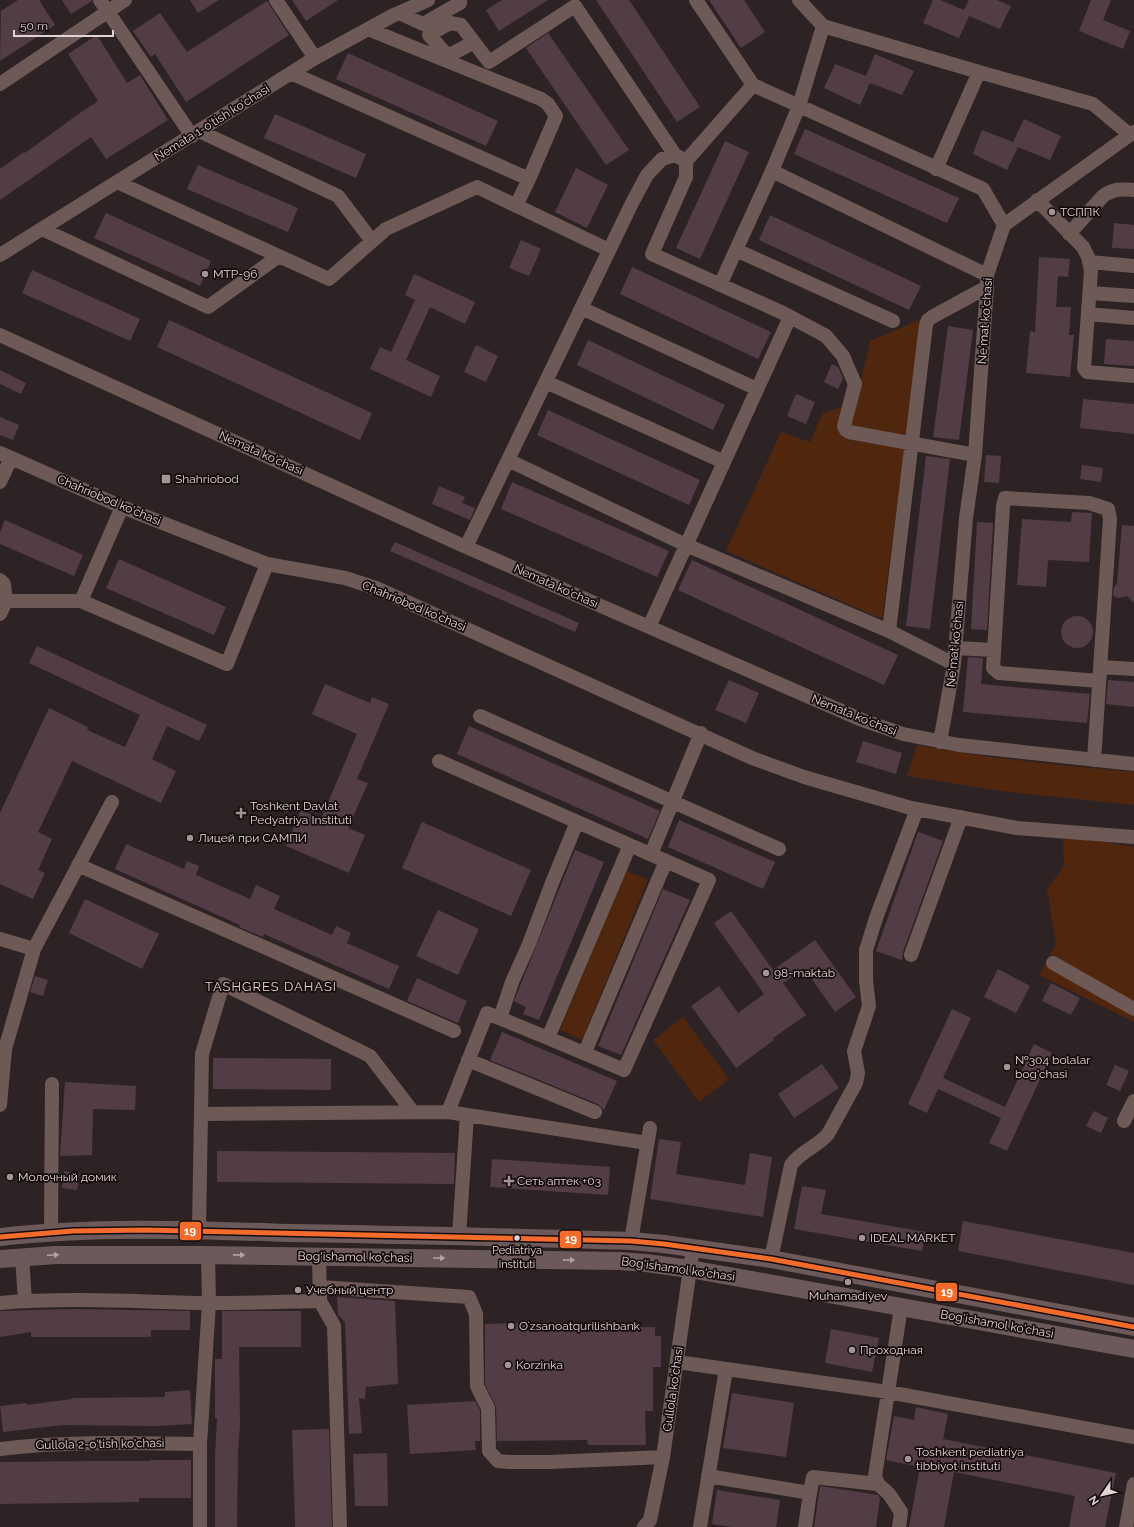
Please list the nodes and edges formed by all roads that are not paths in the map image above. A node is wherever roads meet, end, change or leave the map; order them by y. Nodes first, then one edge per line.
1 (125, 0) edge
2 (276, 0) edge
3 (428, 0) edge
4 (460, 0) edge
5 (696, 0) edge
6 (799, 0) edge
7 (579, 3) edge
8 (104, 6) edge
9 (399, 13) junction
10 (823, 26) junction
11 (368, 30) junction
12 (474, 42) dead end
13 (315, 58) junction
14 (979, 72) junction
15 (291, 74) junction
16 (0, 84) edge
17 (753, 85) junction
18 (800, 106) junction
19 (195, 133) junction
20 (1132, 134) edge
21 (680, 158) junction
22 (936, 168) junction
23 (772, 171) junction
24 (529, 179) junction
25 (117, 182) junction
26 (1134, 190) edge
27 (1037, 200) junction
28 (516, 206) junction
29 (1004, 225) junction
30 (42, 229) junction
31 (1069, 234) junction
32 (372, 242) junction
33 (609, 250) junction
34 (736, 250) junction
35 (0, 255) edge
36 (279, 256) junction
37 (1089, 262) junction
38 (1134, 266) edge
39 (987, 281) junction
40 (720, 285) junction
41 (1090, 293) junction
42 (1134, 296) edge
43 (581, 308) junction
44 (783, 313) junction
45 (1088, 314) junction
46 (1134, 318) edge
47 (893, 320) dead end
48 (0, 335) edge
49 (1134, 376) edge
50 (546, 382) junction
51 (757, 389) junction
52 (911, 444) junction
53 (975, 455) junction
54 (5, 456) edge
55 (508, 460) junction
56 (724, 462) junction
57 (0, 482) edge
58 (122, 507) junction
59 (686, 545) junction
60 (466, 547) junction
61 (267, 564) junction
62 (0, 580) edge
63 (6, 601) junction
64 (81, 601) junction
65 (0, 614) edge
66 (649, 627) junction
67 (890, 631) junction
68 (956, 648) junction
69 (994, 650) junction
70 (954, 664) junction
71 (1101, 667) junction
72 (1134, 669) edge
73 (1099, 681) junction
74 (480, 716) dead end
75 (701, 734) junction
76 (940, 742) junction
77 (1094, 760) junction
78 (439, 761) dead end
79 (1134, 764) edge
80 (112, 802) dead end
81 (917, 809) junction
82 (961, 817) junction
83 (577, 822) junction
84 (1134, 837) edge
85 (630, 845) junction
86 (778, 849) dead end
87 (651, 854) junction
88 (666, 861) junction
89 (78, 865) junction
90 (0, 939) edge
91 (34, 949) junction
92 (911, 956) dead end
93 (1052, 963) dead end
94 (1134, 1009) edge
95 (500, 1018) junction
96 (454, 1031) dead end
97 (548, 1038) junction
98 (2, 1049) edge
99 (585, 1052) junction
100 (468, 1060) junction
101 (52, 1084) dead end
102 (1134, 1101) edge
103 (0, 1105) edge
104 (413, 1112) junction
105 (448, 1112) junction
106 (595, 1112) dead end
107 (201, 1114) junction
108 (467, 1115) junction
109 (1124, 1121) dead end
110 (650, 1128) dead end
111 (647, 1143) junction
112 (199, 1230) junction
113 (51, 1232) junction
114 (459, 1236) junction
115 (0, 1237) edge
116 (631, 1241) junction
117 (693, 1248) junction
118 (204, 1255) junction
119 (22, 1257) junction
120 (319, 1257) junction
121 (0, 1258) edge
122 (771, 1259) junction
123 (690, 1269) junction
124 (320, 1287) junction
125 (25, 1301) junction
126 (320, 1301) junction
127 (0, 1303) edge
128 (209, 1303) junction
129 (1012, 1304) junction
130 (901, 1307) junction
131 (1085, 1318) junction
132 (1008, 1326) junction
133 (1134, 1327) edge
134 (1082, 1340) junction
135 (1134, 1349) edge
136 (677, 1362) junction
137 (726, 1369) junction
138 (888, 1392) junction
139 (1134, 1437) edge
140 (200, 1444) junction
141 (0, 1449) edge
142 (663, 1457) junction
143 (708, 1476) junction
144 (878, 1484) junction
145 (1134, 1484) edge
146 (810, 1493) junction
147 (200, 1527) edge
148 (340, 1527) edge
149 (644, 1527) edge
150 (700, 1527) edge
151 (805, 1527) edge
152 (899, 1527) edge
153 (1126, 1527) edge

1 - 8 street
2 - 13 street
3 - 9 street, Nemata 1-o'tish ko'chasi
4 - 9 street
5 - 17 street
6 - 10 street
7 - 12 street
7 - 21 street
8 - 16 street
8 - 19 street
9 - 11 street, Nemata 1-o'tish ko'chasi
10 - 14 street
10 - 18 street
11 - 13 street, Nemata 1-o'tish ko'chasi
11 - 24 street
13 - 15 street, Nemata 1-o'tish ko'chasi
14 - 20 street
14 - 22 street
15 - 19 street, Nemata 1-o'tish ko'chasi
15 - 24 street
17 - 18 street
17 - 21 street
18 - 22 street
18 - 23 street
19 - 25 street, Nemata 1-o'tish ko'chasi
19 - 32 street
20 - 27 street
21 - 33 street
21 - 40 street
22 - 29 street
23 - 34 street
23 - 39 street
24 - 28 street
25 - 30 street, Nemata 1-o'tish ko'chasi
25 - 36 street
26 - 31 street
27 - 29 street
27 - 31 street
28 - 32 street
28 - 33 street
29 - 39 street, Ne'mat ko'chasi
30 - 35 street, Nemata 1-o'tish ko'chasi
30 - 36 street
31 - 37 street
32 - 36 street
33 - 43 street
34 - 40 street
34 - 47 street
37 - 38 street
37 - 41 street
39 - 52 street
39 - 53 street, Ne'mat ko'chasi
40 - 44 street
41 - 42 street
41 - 45 street
43 - 50 street
43 - 51 street
44 - 51 street
44 - 52 street
45 - 46 street
45 - 49 street
48 - 60 street, Nemata ko'chasi
50 - 55 street
50 - 56 street
51 - 56 street
52 - 53 street
52 - 67 street
53 - 68 street, Ne'mat ko'chasi
54 - 57 street
54 - 58 street, Chahriobod ko'chasi
55 - 59 street
55 - 60 street
56 - 59 street
58 - 61 street, Chahriobod ko'chasi
58 - 64 street
59 - 66 street
59 - 67 street
60 - 66 street, Nemata ko'chasi
61 - 64 street
61 - 75 street, Chahriobod ko'chasi
62 - 63 street
63 - 64 street
63 - 65 street
66 - 76 street, Nemata ko'chasi
67 - 70 street
68 - 69 street
68 - 70 street, Ne'mat ko'chasi
69 - 71 street
69 - 73 street
70 - 76 street, Ne'mat ko'chasi
71 - 72 street
71 - 73 street
73 - 77 street
74 - 86 street
75 - 81 street, Chahriobod ko'chasi
75 - 87 street
76 - 77 street, Nemata ko'chasi
77 - 79 street, Nemata ko'chasi
78 - 83 street
80 - 89 street
81 - 82 street, Chahriobod ko'chasi
81 - 122 street
82 - 84 street, Chahriobod ko'chasi
82 - 92 street
83 - 85 street
83 - 95 street
85 - 87 street
85 - 97 street
87 - 88 street
88 - 99 street
88 - 99 street
89 - 91 street
89 - 96 street
90 - 91 street
91 - 98 street
93 - 94 street
95 - 97 street
95 - 100 street
97 - 99 street
98 - 103 street
100 - 105 street
100 - 106 street
101 - 113 street
102 - 109 street
104 - 105 street
104 - 107 street
104 - 107 street
105 - 108 street
107 - 112 street
108 - 111 street
108 - 114 street
110 - 111 street
111 - 116 street
112 - 113 main road, Bog'ishamol ko'chasi
112 - 114 main road, Bog'ishamol ko'chasi
112 - 118 main road
113 - 115 main road, Bog'ishamol ko'chasi
114 - 116 main road, Bog'ishamol ko'chasi
116 - 117 main road, Bog'ishamol ko'chasi
117 - 122 main road, Bog'ishamol ko'chasi
117 - 123 street, Gullola ko'chasi
119 -> 118 main road, Bog'ishamol ko'chasi
118 -> 120 main road, Bog'ishamol ko'chasi
118 - 128 street
119 - 121 main road, Bog'ishamol ko'chasi
119 - 125 street
120 -> 123 main road, Bog'ishamol ko'chasi
120 - 124 street
122 - 129 main road, Bog'ishamol ko'chasi
123 - 130 main road, Bog'ishamol ko'chasi
123 - 136 street, Gullola ko'chasi
124 - 126 street
124 - 142 street
125 - 127 street
125 - 128 street
126 - 128 street
126 - 148 street
128 - 140 street
129 - 131 main road, Bog'ishamol ko'chasi
129 - 132 main road
130 - 132 main road, Bog'ishamol ko'chasi
130 - 138 street
131 - 133 main road, Bog'ishamol ko'chasi
131 - 134 main road
132 - 134 main road, Bog'ishamol ko'chasi
134 - 135 main road, Bog'ishamol ko'chasi
136 - 137 street
136 - 142 street, Gullola ko'chasi
137 - 138 street
137 - 143 street
138 - 139 street
138 - 144 street
140 - 141 street, Gullola 2-o'tish ko'chasi
140 - 147 street
142 - 149 street, Gullola ko'chasi
143 - 146 street
143 - 150 street
144 - 146 street
144 - 152 street
145 - 153 street
146 - 151 street

